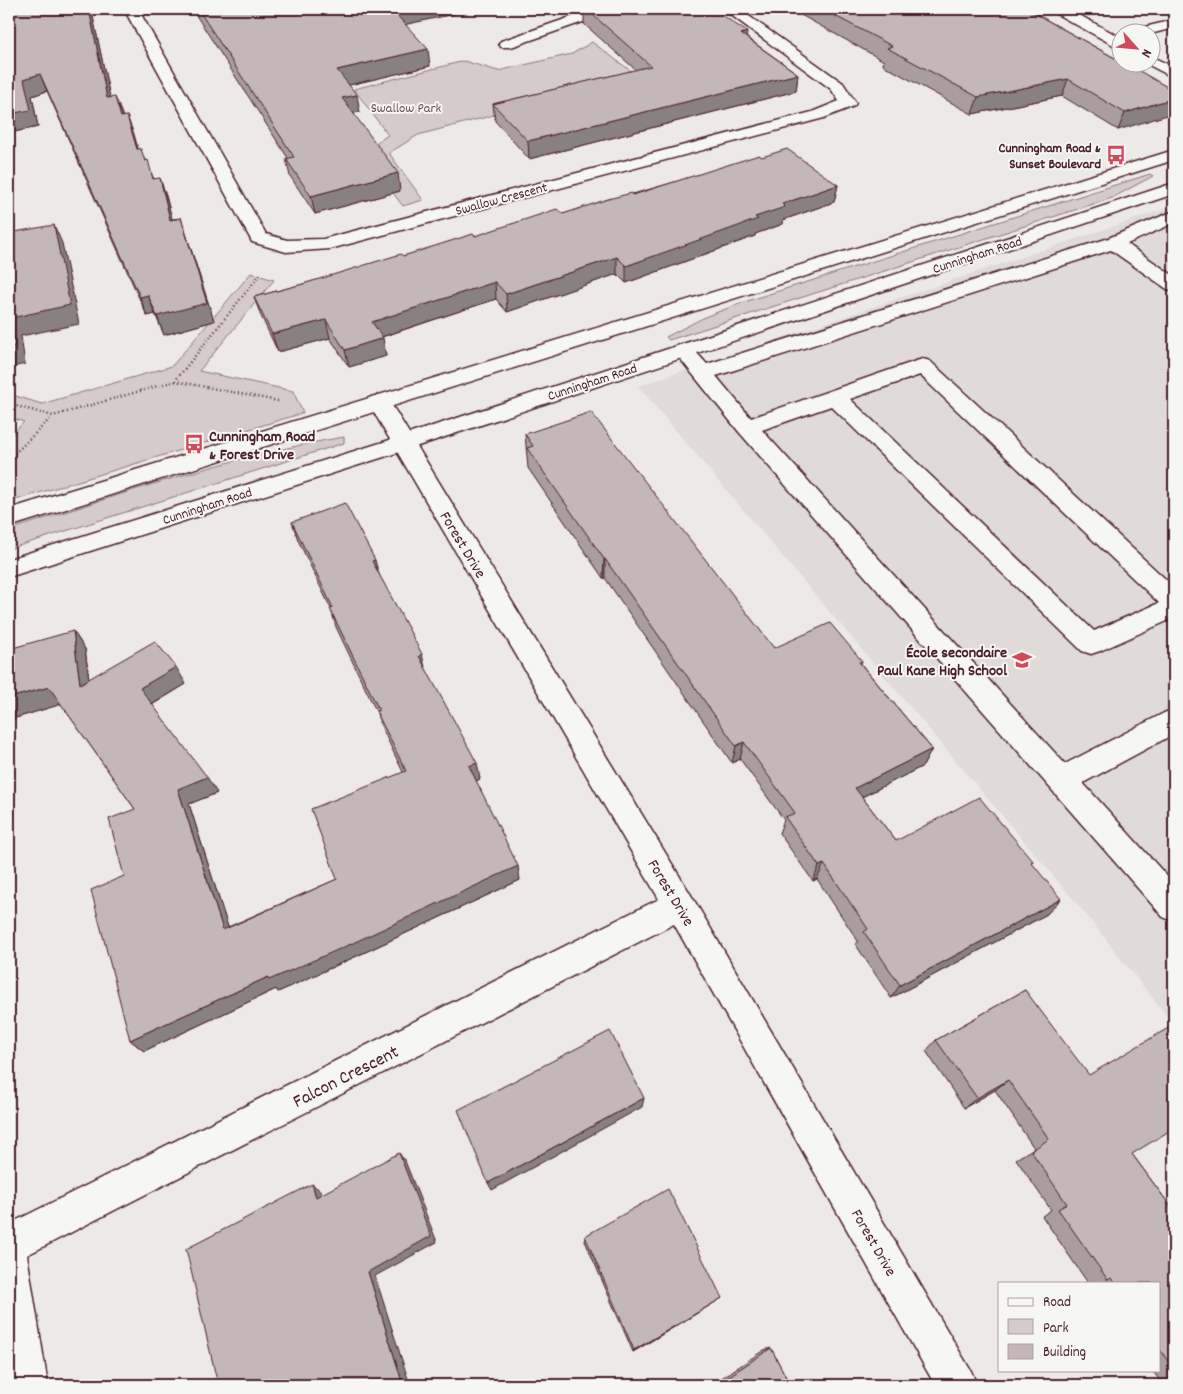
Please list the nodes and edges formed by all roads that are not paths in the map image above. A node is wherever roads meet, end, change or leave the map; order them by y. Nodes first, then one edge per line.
1 (131, 9) edge
2 (623, 9) edge
3 (730, 9) edge
4 (1058, 9) edge
5 (1174, 24) edge
6 (1160, 27) edge
7 (1110, 36) edge
8 (506, 44) dead end
9 (1160, 65) edge
10 (1174, 73) edge
11 (1174, 155) edge
12 (1174, 188) edge
13 (1174, 216) edge
14 (1113, 243) junction
15 (1174, 286) edge
16 (684, 350) junction
17 (702, 373) junction
18 (835, 397) junction
19 (379, 402) junction
20 (747, 427) junction
21 (404, 443) junction
22 (9, 518) edge
23 (9, 568) edge
24 (1174, 602) edge
25 (1174, 607) edge
26 (1174, 721) edge
27 (1062, 780) junction
28 (680, 905) junction
29 (1174, 907) edge
30 (9, 1244) edge
31 (9, 1258) edge
32 (28, 1385) edge
33 (958, 1385) edge

1 - 3 street, Swallow Crescent
2 - 8 street
4 - 7 street
5 - 6 street
9 - 10 street
11 - 19 street
12 - 16 street, Cunningham Road
13 - 14 street
14 - 15 street
14 - 17 street
16 - 17 street
16 - 21 street, Cunningham Road
17 - 20 street
18 - 20 street
18 - 24 street
18 - 25 street
19 - 21 street, Forest Drive
19 - 22 street
20 - 27 street
21 - 23 street, Cunningham Road
21 - 28 street, Forest Drive
26 - 27 street
27 - 29 street
28 - 30 street, Falcon Crescent
28 - 33 street, Forest Drive
31 - 32 street

